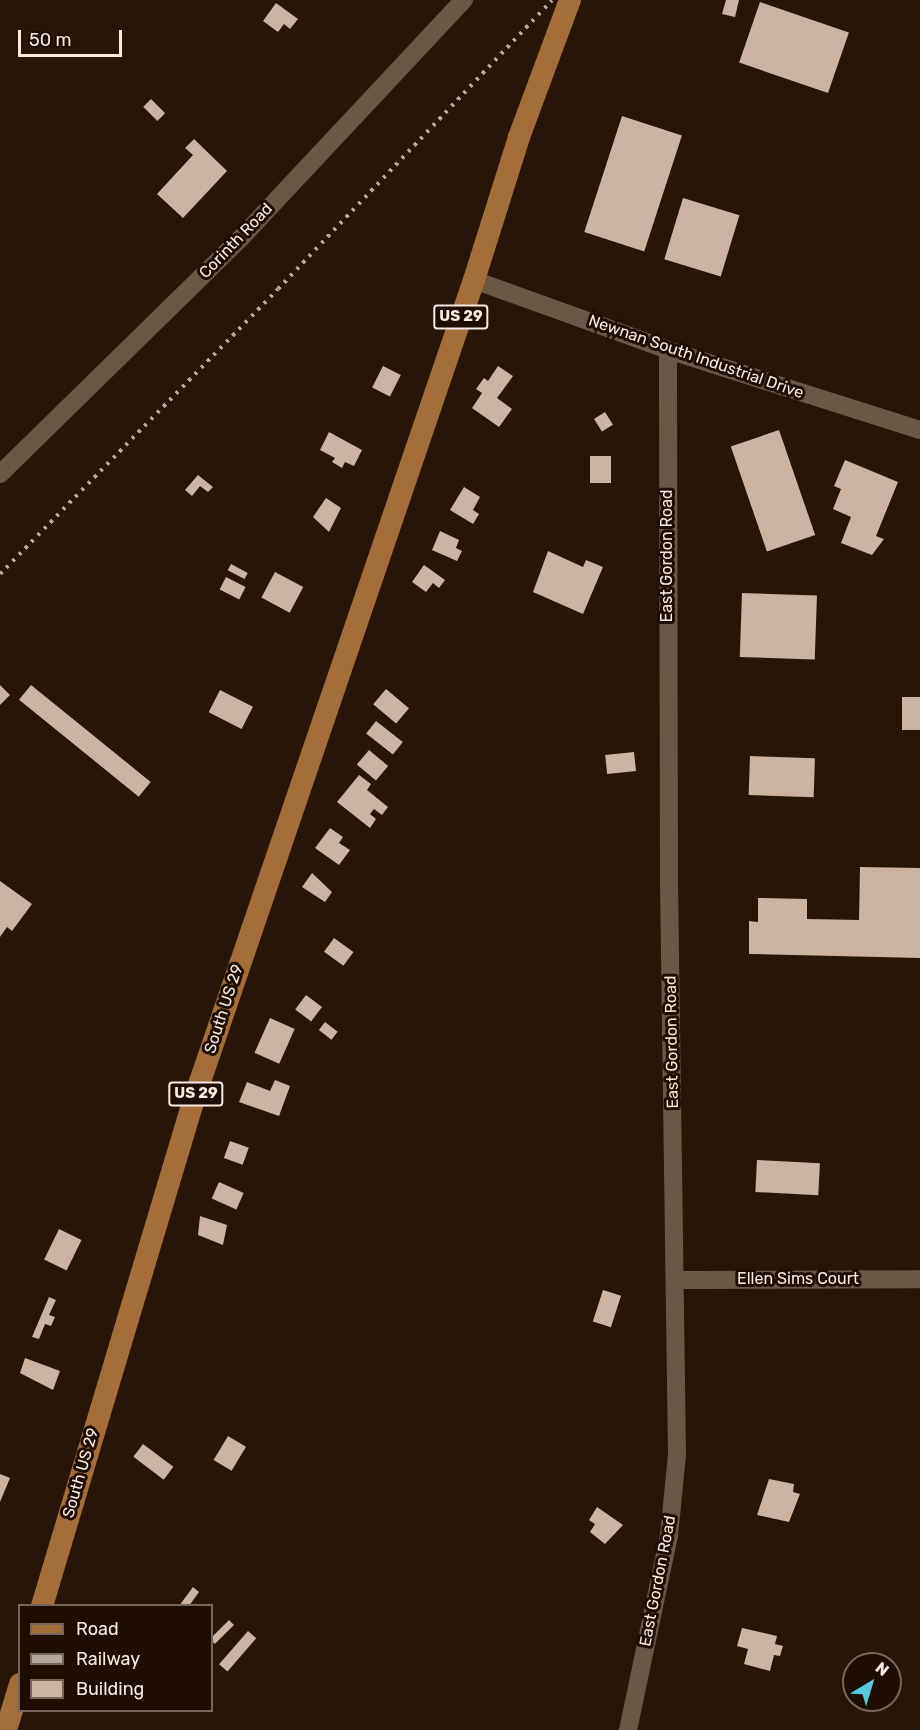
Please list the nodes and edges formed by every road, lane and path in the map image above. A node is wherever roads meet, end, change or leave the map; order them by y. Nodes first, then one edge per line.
1 (464, 0) edge
2 (570, 0) edge
3 (474, 280) junction
4 (668, 350) junction
5 (920, 430) edge
6 (0, 474) edge
7 (920, 1279) edge
8 (676, 1280) junction
9 (42, 1604) edge
10 (18, 1691) edge
11 (6, 1730) edge
12 (628, 1730) edge

1 - 6 street, Corinth Road
2 - 3 main road, US 29
3 - 4 street, Newnan South Industrial Drive
3 - 9 main road, South US 29 / US 29
4 - 5 street, Newnan South Industrial Drive
4 - 8 street, East Gordon Road
7 - 8 street, Ellen Sims Court
8 - 12 street, East Gordon Road
10 - 11 main road

